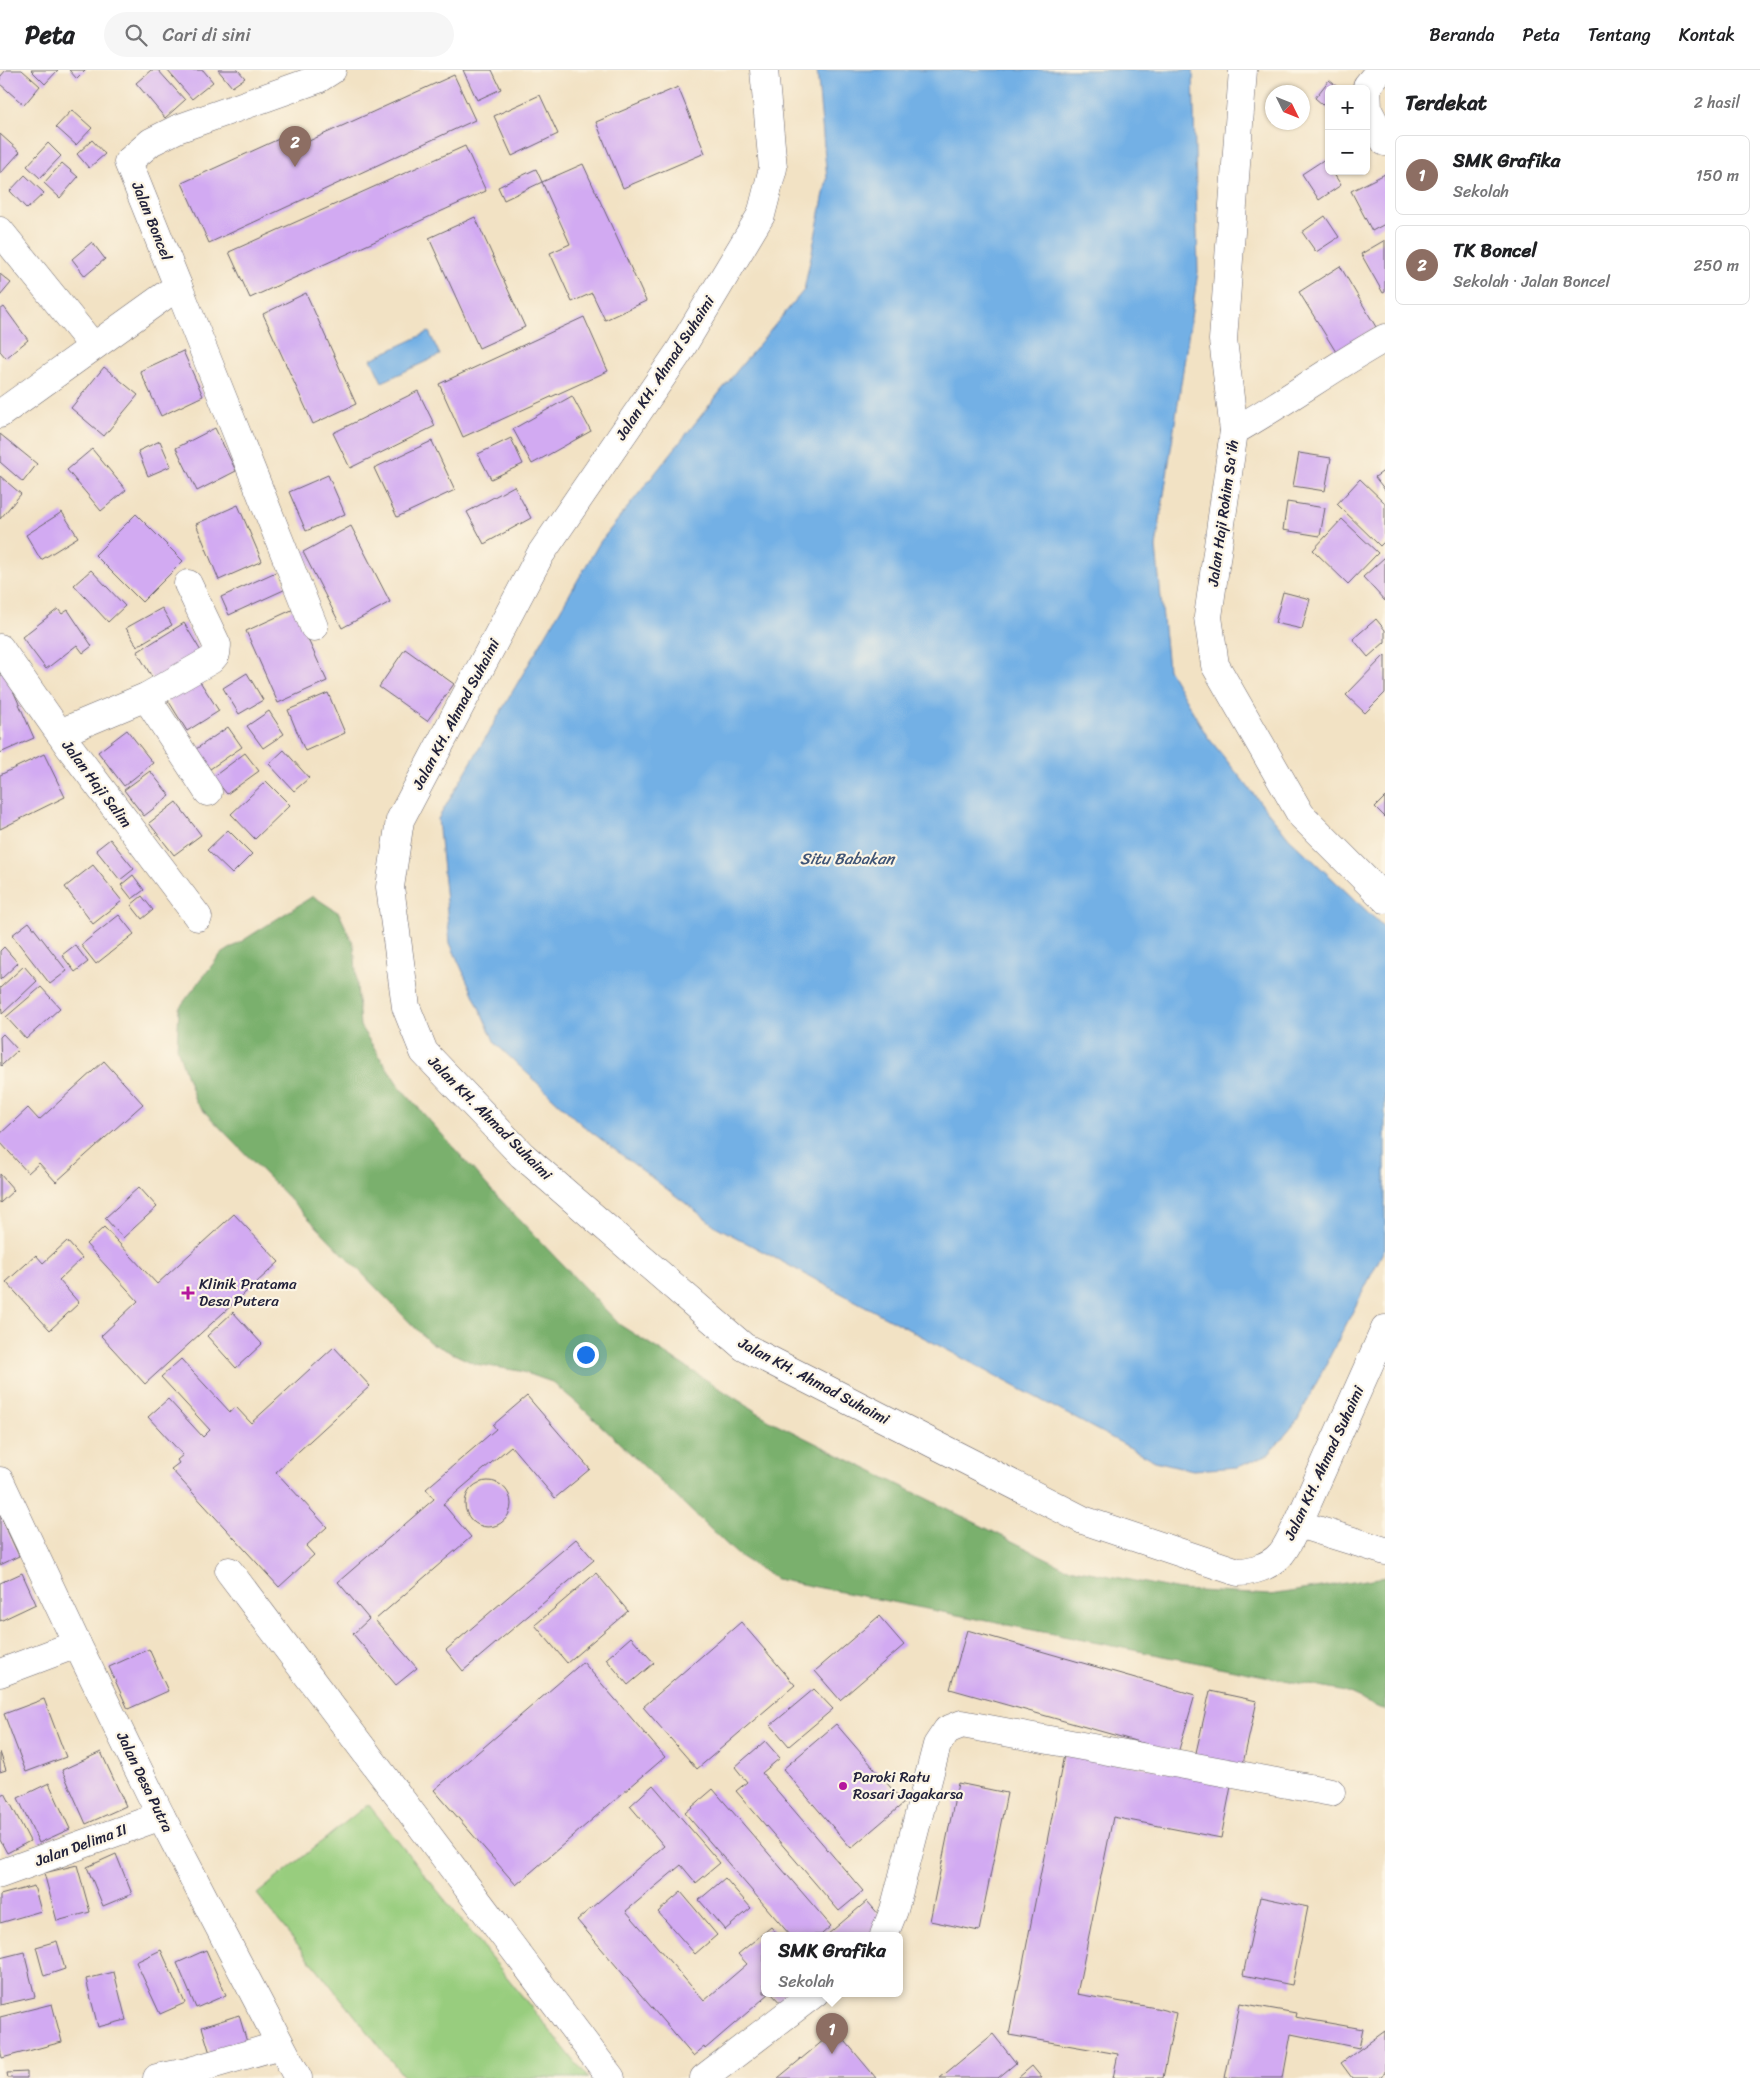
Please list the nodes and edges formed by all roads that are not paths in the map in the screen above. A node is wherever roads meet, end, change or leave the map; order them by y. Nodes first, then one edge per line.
1 (332, 70) edge
2 (764, 70) edge
3 (1243, 70) edge
4 (1380, 70) edge
5 (1385, 142) edge
6 (0, 231) edge
7 (178, 286) junction
8 (1385, 338) edge
9 (93, 346) junction
10 (0, 414) edge
11 (1234, 431) junction
12 (188, 584) dead end
13 (314, 626) dead end
14 (0, 648) edge
15 (146, 697) junction
16 (60, 733) junction
17 (208, 792) dead end
18 (1385, 899) edge
19 (198, 917) dead end
20 (1385, 1329) edge
21 (0, 1481) edge
22 (1298, 1524) junction
23 (1385, 1551) edge
24 (229, 1571) dead end
25 (77, 1644) junction
26 (0, 1673) edge
27 (1331, 1792) dead end
28 (161, 1816) junction
29 (0, 1874) edge
30 (885, 1932) edge
31 (810, 1997) edge
32 (280, 2045) junction
33 (157, 2078) edge
34 (298, 2078) edge
35 (611, 2078) edge
36 (704, 2078) edge

1 - 7 street, Jalan Boncel
2 - 22 street, Jalan KH. Ahmad Suhaimi
3 - 11 street, Jalan Haji Rohim Sa'ih
4 - 5 street
6 - 9 street
7 - 9 street
7 - 13 street
8 - 11 street
9 - 10 street
11 - 18 street, Jalan Haji Rohim Sa'ih
12 - 15 street
14 - 16 street, Jalan Haji Salim
15 - 16 street
15 - 17 street
16 - 19 street, Jalan Haji Salim
20 - 22 street, Jalan KH. Ahmad Suhaimi
21 - 25 street, Jalan Desa Putra
22 - 23 street
24 - 35 street
25 - 26 street
25 - 28 street, Jalan Desa Putra
27 - 30 street
28 - 29 street, Jalan Delima II
28 - 32 street, Jalan Desa Putra
31 - 36 street
32 - 33 street
32 - 34 street, Jalan Desa Putra

